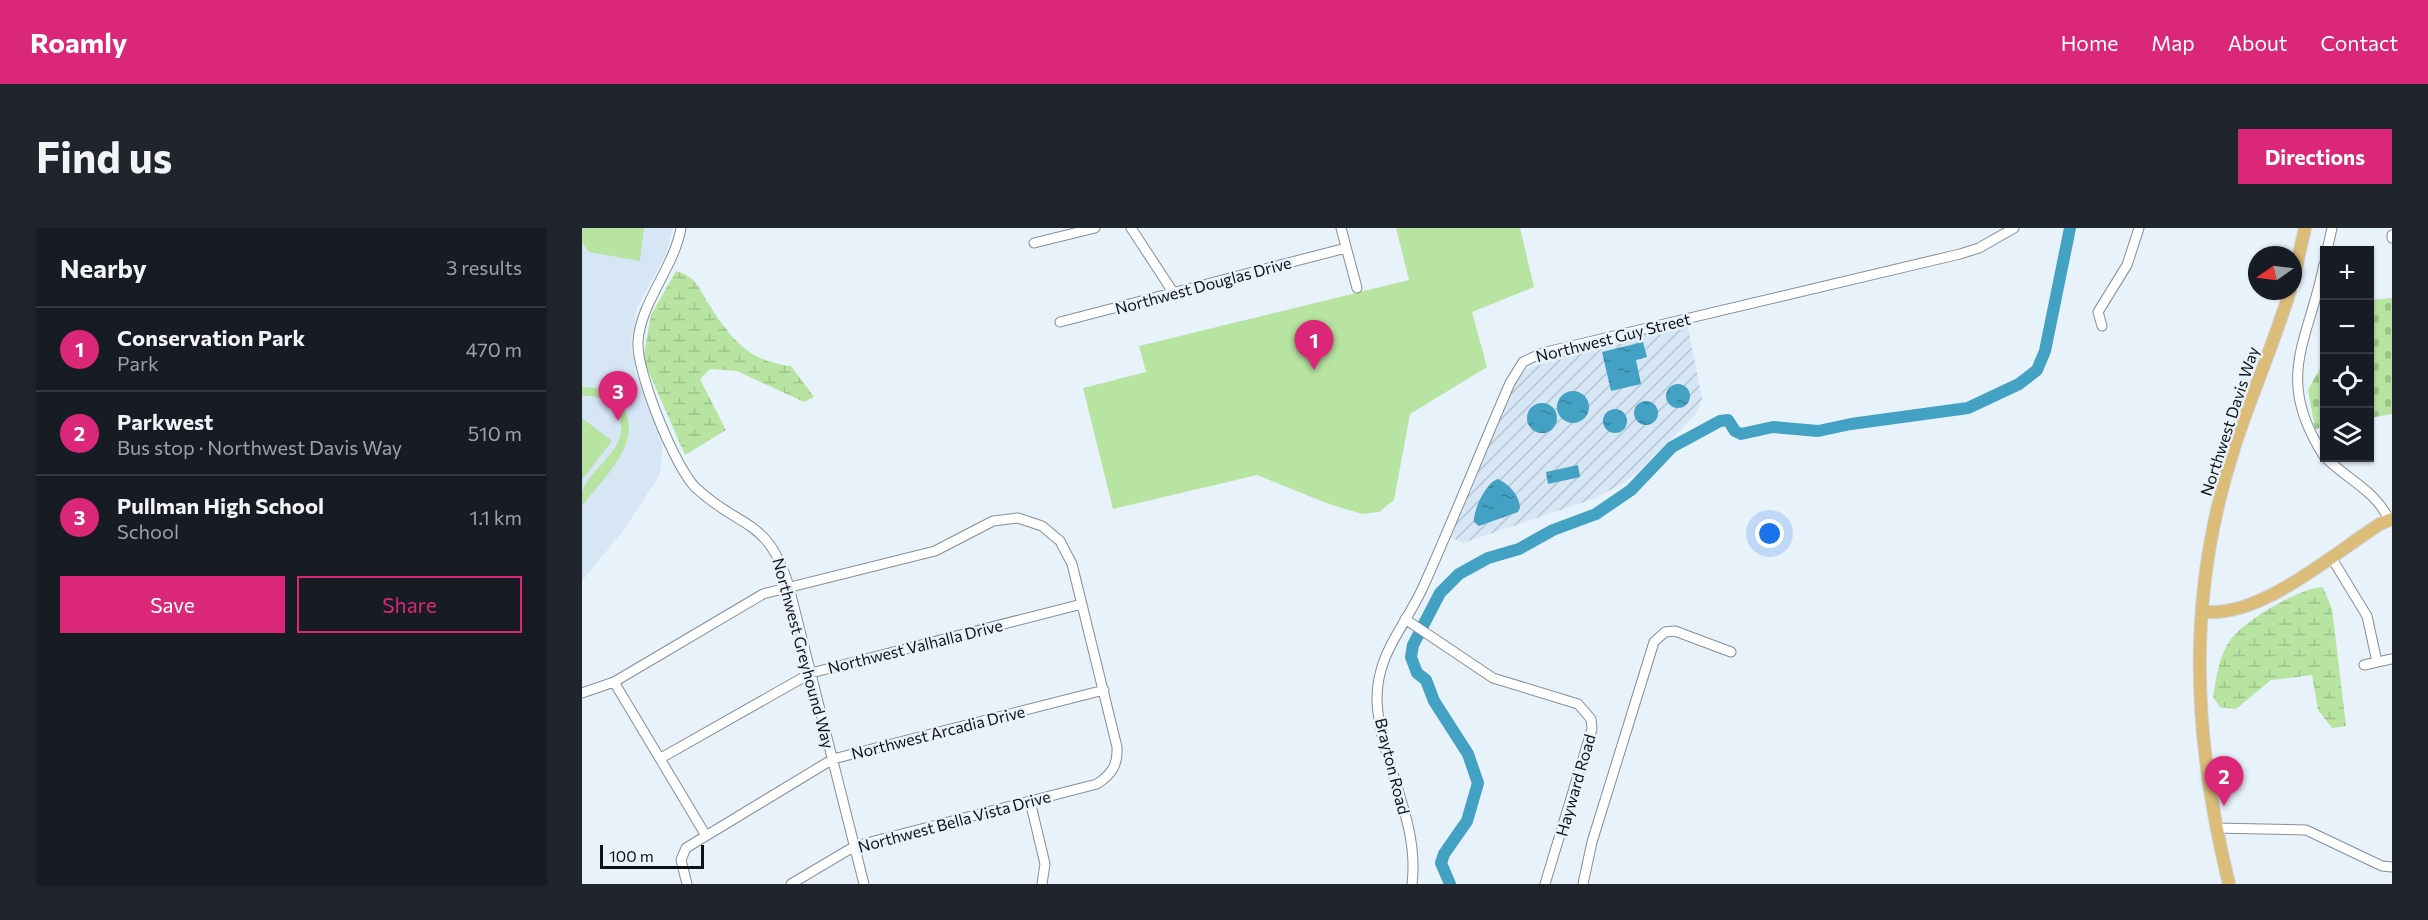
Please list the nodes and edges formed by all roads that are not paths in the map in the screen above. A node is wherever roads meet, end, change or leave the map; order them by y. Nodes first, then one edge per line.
1 (681, 228) edge
2 (1095, 228) edge
3 (1131, 228) edge
4 (1341, 228) edge
5 (2014, 228) edge
6 (2139, 228) edge
7 (2305, 228) edge
8 (2332, 228) edge
9 (1034, 243) dead end
10 (2301, 246) edge
11 (2328, 246) edge
12 (1346, 248) junction
13 (2320, 282) edge
14 (1357, 288) dead end
15 (1173, 292) junction
16 (2287, 300) edge
17 (1060, 322) dead end
18 (2102, 326) dead end
19 (2320, 449) edge
20 (2330, 462) edge
21 (2391, 519) edge
22 (2331, 557) junction
23 (789, 587) junction
24 (1082, 604) junction
25 (2202, 611) junction
26 (1409, 621) junction
27 (1731, 652) dead end
28 (2392, 659) edge
29 (2377, 662) junction
30 (2364, 665) dead end
31 (811, 673) junction
32 (615, 682) junction
33 (1104, 690) junction
34 (582, 693) edge
35 (662, 758) junction
36 (833, 759) junction
37 (1030, 801) junction
38 (2215, 828) junction
39 (705, 834) junction
40 (855, 846) junction
41 (2392, 867) edge
42 (687, 884) edge
43 (791, 884) edge
44 (864, 884) edge
45 (1042, 884) edge
46 (1412, 884) edge
47 (1545, 884) edge
48 (1583, 884) edge
49 (2229, 884) edge

1 - 23 street, Northwest Greyhound Way
2 - 9 street
3 - 15 street
4 - 12 street
5 - 26 street, Northwest Guy Street
6 - 18 street
7 - 10 main road
8 - 11 street
12 - 14 street
12 - 15 street, Northwest Douglas Drive
13 - 19 street
15 - 17 street, Northwest Douglas Drive
16 - 25 main road, Northwest Davis Way
20 - 21 street
21 - 22 main road
22 - 25 main road
22 - 29 street
23 - 24 street
23 - 31 street, Northwest Greyhound Way
23 - 32 street
24 - 31 street, Northwest Valhalla Drive
24 - 33 street
25 - 38 main road, Northwest Davis Way
26 - 46 street, Brayton Road
26 - 47 street, Hayward Road
27 - 48 street
28 - 29 street
29 - 30 street
31 - 35 street, Northwest Valhalla Drive
31 - 36 street, Northwest Greyhound Way
32 - 34 street
32 - 35 street
33 - 36 street, Northwest Arcadia Drive
33 - 37 street, Northwest Bella Vista Drive
35 - 39 street
36 - 39 street, Northwest Arcadia Drive
36 - 40 street, Northwest Greyhound Way
37 - 40 street, Northwest Bella Vista Drive
37 - 45 street
38 - 41 street
38 - 49 main road, Northwest Davis Way
39 - 42 street, Northwest Arcadia Drive
40 - 43 street, Northwest Bella Vista Drive
40 - 44 street, Northwest Greyhound Way

